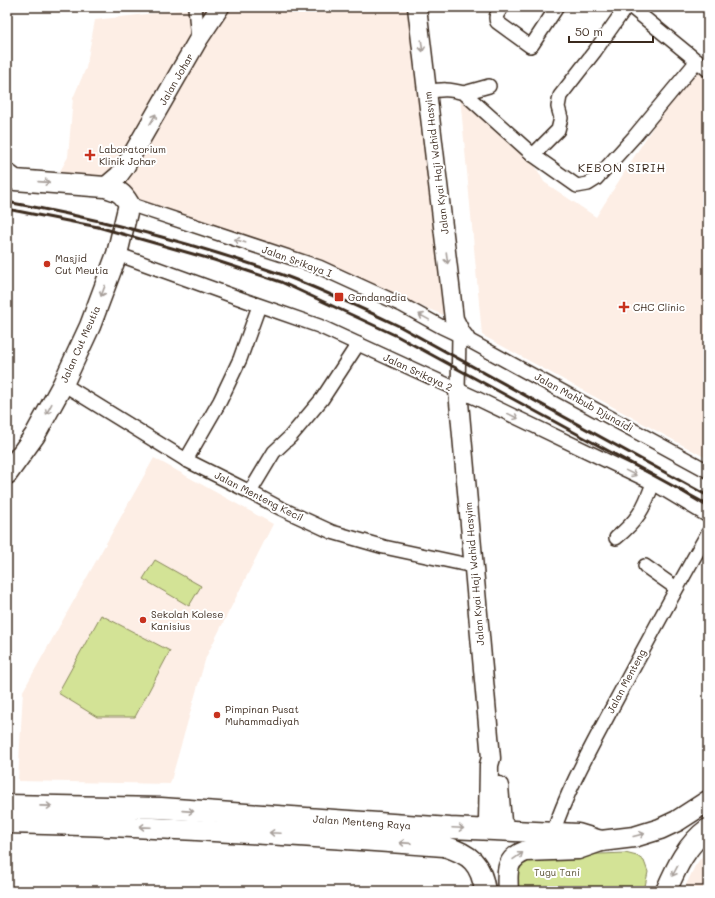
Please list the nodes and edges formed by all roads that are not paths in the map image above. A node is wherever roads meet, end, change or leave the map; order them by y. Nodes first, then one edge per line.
1 (195, 7) edge
2 (220, 7) edge
3 (417, 7) edge
4 (502, 7) edge
5 (557, 7) edge
6 (626, 7) edge
7 (631, 7) edge
8 (198, 40) junction
9 (697, 61) junction
10 (708, 70) edge
11 (489, 86) dead end
12 (427, 92) junction
13 (464, 93) junction
14 (134, 152) junction
15 (533, 155) junction
16 (7, 174) edge
17 (105, 187) junction
18 (129, 204) junction
19 (117, 254) junction
20 (259, 306) junction
21 (455, 330) junction
22 (358, 344) junction
23 (63, 384) junction
24 (458, 391) junction
25 (186, 460) junction
26 (708, 471) edge
27 (7, 474) edge
28 (653, 483) junction
29 (250, 492) junction
30 (708, 516) edge
31 (708, 533) edge
32 (616, 538) dead end
33 (474, 566) junction
34 (645, 566) dead end
35 (676, 588) junction
36 (491, 758) junction
37 (708, 801) edge
38 (7, 805) edge
39 (7, 823) edge
40 (708, 829) edge
41 (484, 830) junction
42 (508, 830) junction
43 (553, 833) junction
44 (601, 841) junction
45 (485, 891) edge
46 (508, 891) edge
47 (666, 891) edge

1 - 8 street
2 - 8 street, Jalan Johar
3 -> 12 street, Jalan Kyai Haji Wahid Hasyim
4 - 5 street
6 - 15 street
7 - 9 street
14 -> 8 street, Jalan Johar
9 - 10 street
9 - 15 street
11 - 13 street
12 - 13 street
12 -> 21 street, Jalan Kyai Haji Wahid Hasyim
13 - 15 street
14 - 17 street, Jalan Johar
14 - 18 street, Jalan Johar
16 -> 17 main road
17 - 18 main road
18 - 19 main road, Jalan Cut Meutia
21 -> 18 street, Jalan Srikaya I
19 - 20 street, Jalan Srikaya 2
19 -> 23 main road, Jalan Cut Meutia
20 - 22 street, Jalan Srikaya 2
20 - 25 street
21 - 24 street
21 - 26 street, Jalan Mahbub Djunaidi
22 - 24 street, Jalan Srikaya 2
22 - 29 street
23 - 25 street, Jalan Menteng Kecil
23 -> 27 main road, Jalan Cut Meutia
24 -> 28 street, Jalan Srikaya 2
24 - 33 street, Jalan Kyai Haji Wahid Hasyim
25 - 29 street, Jalan Menteng Kecil
28 - 30 street, Jalan Srikaya 2
28 - 32 street
29 - 33 street, Jalan Menteng Kecil
31 - 35 street, Jalan Menteng
33 - 36 street, Jalan Kyai Haji Wahid Hasyim
34 - 35 street
35 - 43 street, Jalan Menteng
36 - 41 street, Jalan Kyai Haji Wahid Hasyim
36 - 42 street, Jalan Kyai Haji Wahid Hasyim
44 -> 37 main road, Jalan Menteng Raya
38 -> 41 main road, Jalan Menteng Raya
45 -> 39 main road, Jalan Menteng Raya
40 -> 47 main road
41 - 42 main road, Jalan Menteng Raya
42 - 43 main road, Jalan Menteng Raya
43 - 44 main road, Jalan Menteng Raya
46 -> 44 main road

